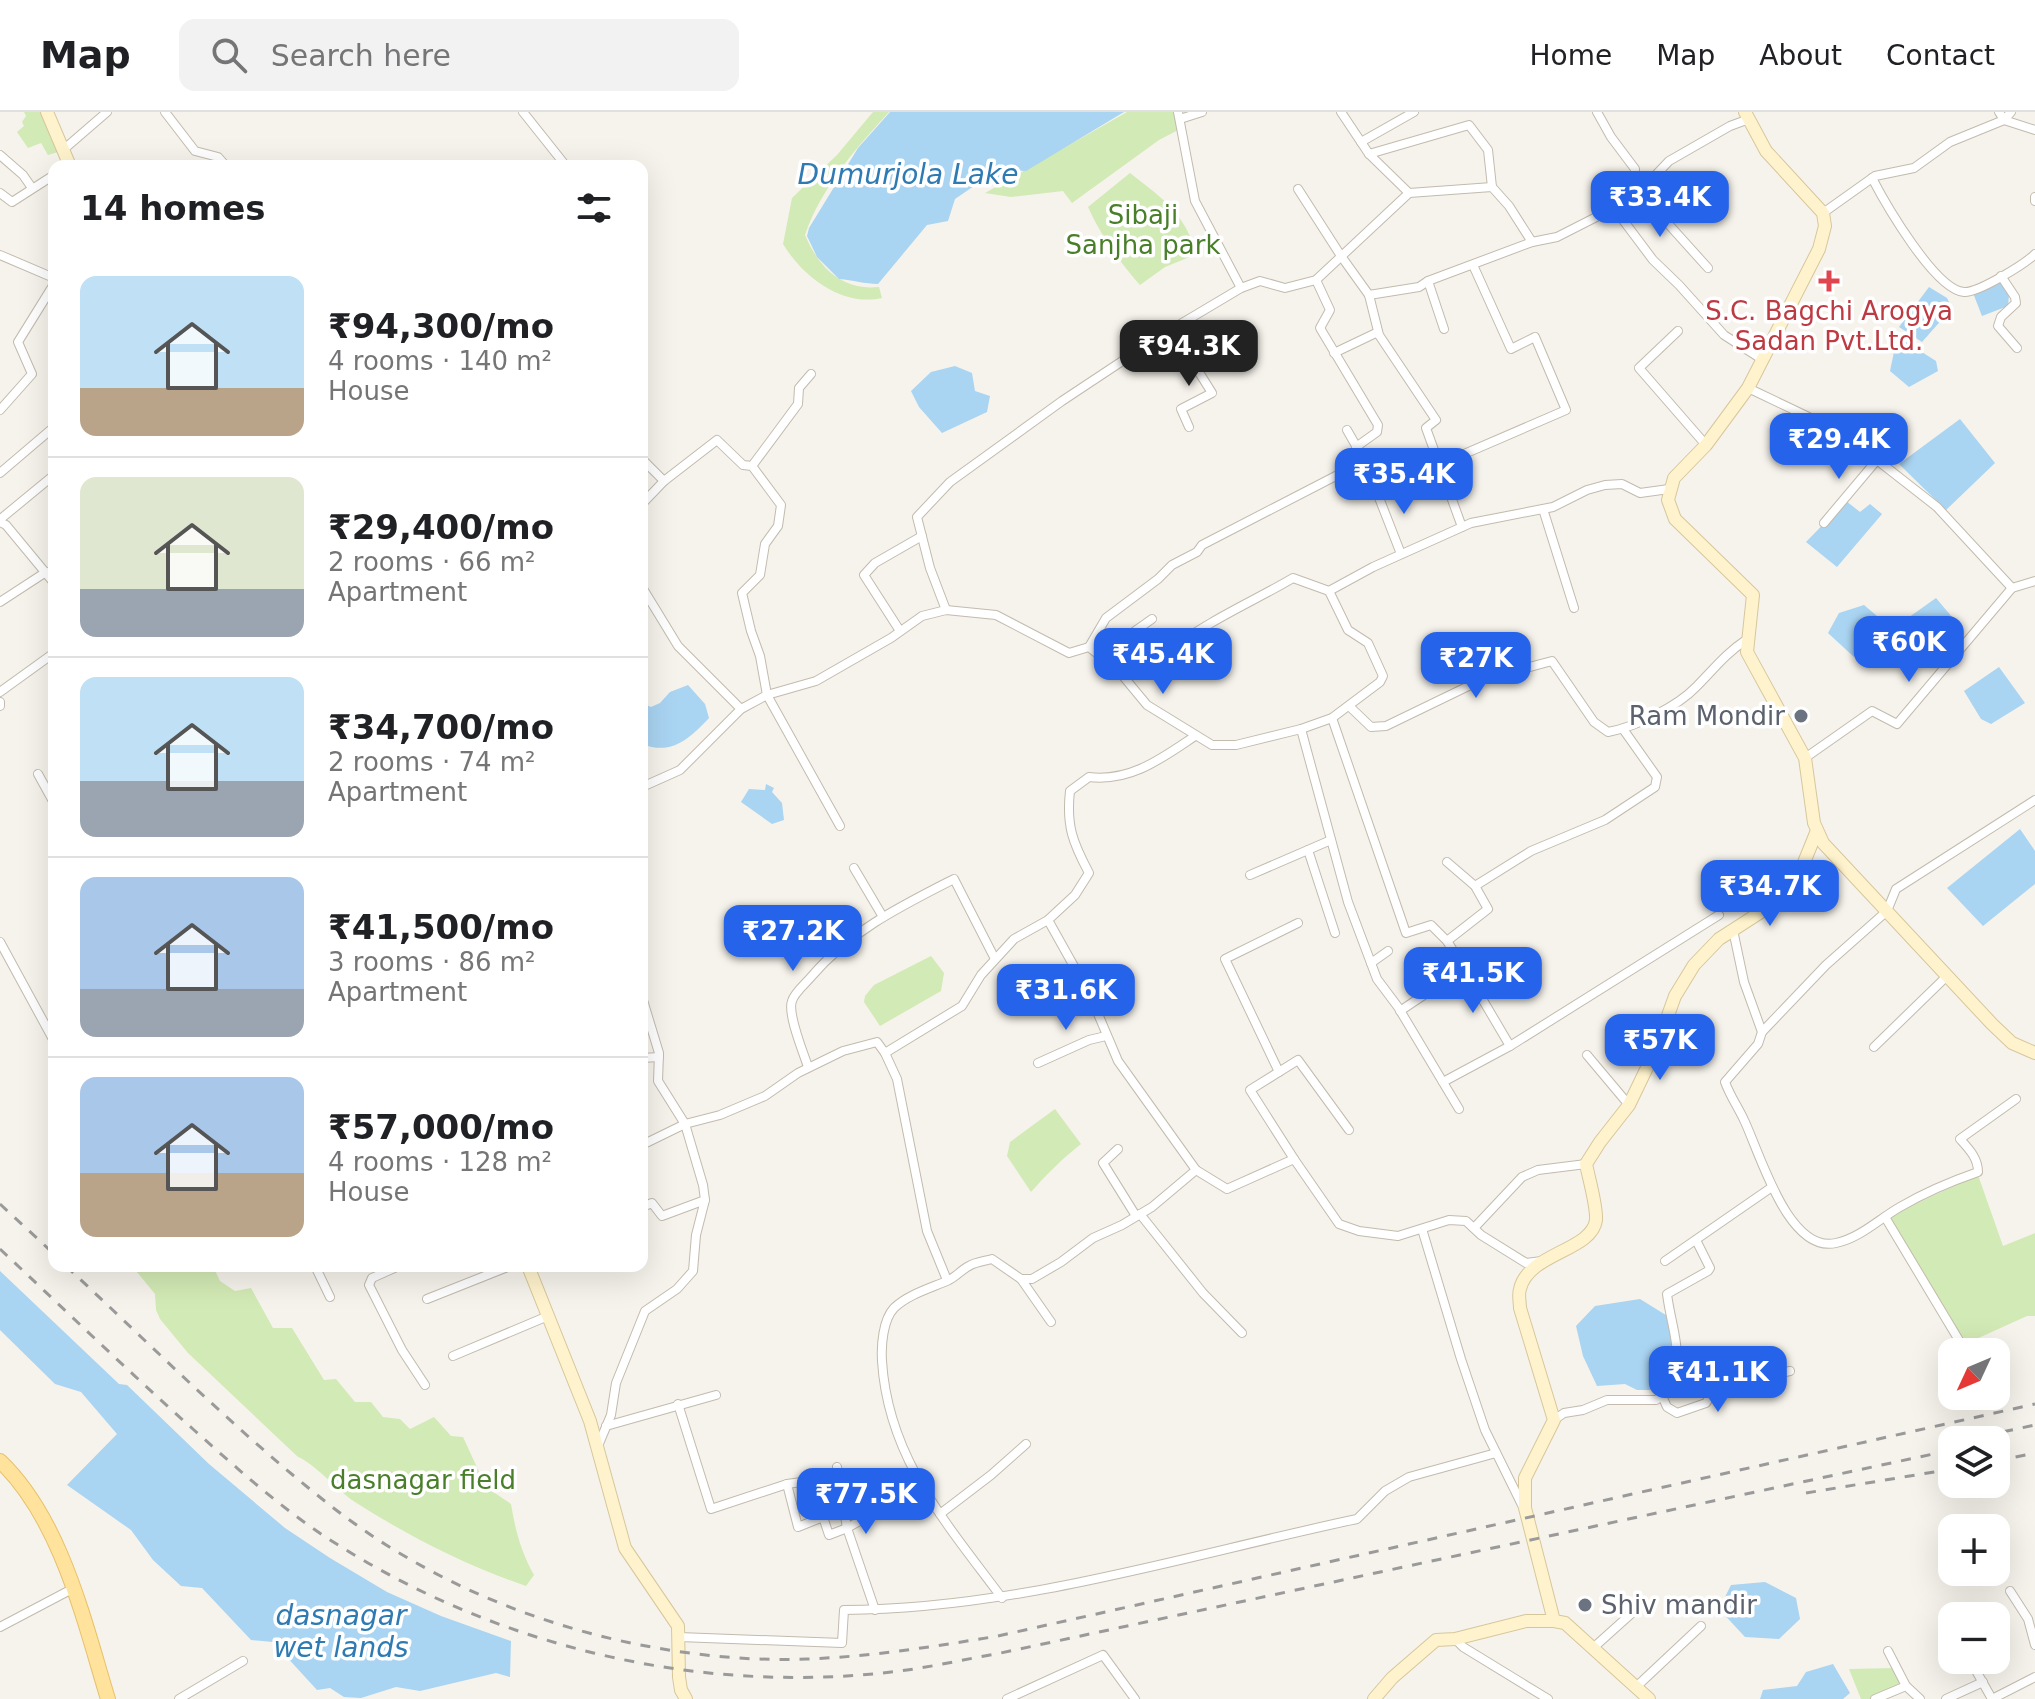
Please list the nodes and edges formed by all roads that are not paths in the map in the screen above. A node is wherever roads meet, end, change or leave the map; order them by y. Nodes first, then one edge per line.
1 (47, 112) edge
2 (107, 112) edge
3 (165, 112) edge
4 (523, 112) edge
5 (1202, 112) edge
6 (1341, 112) edge
7 (1414, 112) edge
8 (1597, 112) edge
9 (2011, 112) edge
10 (1179, 116) edge
11 (1747, 116) edge
12 (2002, 116) edge
13 (2034, 131) edge
14 (1361, 142) junction
15 (63, 150) junction
16 (1369, 154) junction
17 (0, 155) edge
18 (67, 160) edge
19 (221, 160) edge
20 (561, 160) edge
21 (1872, 178) junction
22 (48, 179) edge
23 (1492, 187) junction
24 (32, 188) junction
25 (1298, 189) dead end
26 (1638, 190) junction
27 (0, 193) edge
28 (1409, 193) junction
29 (1614, 208) junction
30 (1823, 213) junction
31 (1532, 242) junction
32 (2035, 254) edge
33 (0, 255) edge
34 (1341, 256) junction
35 (1473, 265) junction
36 (1708, 268) dead end
37 (2001, 276) junction
38 (48, 278) edge
39 (1316, 280) junction
40 (1428, 281) junction
41 (1241, 288) junction
42 (48, 291) edge
43 (1369, 295) junction
44 (1172, 329) junction
45 (1444, 329) dead end
46 (1678, 331) dead end
47 (1378, 332) junction
48 (2017, 348) dead end
49 (1334, 353) junction
50 (1763, 360) junction
51 (811, 374) dead end
52 (1748, 388) junction
53 (0, 410) edge
54 (1189, 427) dead end
55 (1347, 430) dead end
56 (48, 432) edge
57 (1706, 445) junction
58 (1356, 447) junction
59 (1877, 460) junction
60 (1441, 464) junction
61 (648, 465) edge
62 (1357, 465) junction
63 (752, 466) junction
64 (0, 473) edge
65 (48, 480) edge
66 (664, 481) junction
67 (1669, 489) junction
68 (648, 498) edge
69 (1543, 509) junction
70 (2, 519) edge
71 (1824, 523) dead end
72 (1462, 527) junction
73 (922, 536) junction
74 (1401, 554) junction
75 (46, 572) junction
76 (48, 575) edge
77 (2035, 581) edge
78 (2012, 588) junction
79 (1329, 591) junction
80 (648, 597) edge
81 (0, 602) edge
82 (1574, 608) dead end
83 (946, 610) junction
84 (1152, 619) dead end
85 (900, 631) junction
86 (1746, 640) junction
87 (1089, 647) junction
88 (1101, 655) junction
89 (48, 657) edge
90 (1118, 670) junction
91 (0, 692) edge
92 (767, 695) junction
93 (1349, 706) junction
94 (741, 709) junction
95 (1332, 718) junction
96 (1301, 729) junction
97 (1623, 729) junction
98 (1195, 736) junction
99 (1805, 758) junction
100 (38, 774) dead end
101 (648, 784) edge
102 (48, 792) edge
103 (2035, 800) edge
104 (840, 826) dead end
105 (1816, 833) junction
106 (1331, 840) junction
107 (1308, 850) junction
108 (1447, 862) dead end
109 (854, 868) dead end
110 (1250, 875) dead end
111 (1475, 886) junction
112 (1887, 911) junction
113 (1719, 915) dead end
114 (883, 917) junction
115 (1048, 920) junction
116 (1298, 923) dead end
117 (1733, 930) junction
118 (1335, 933) dead end
119 (1447, 941) junction
120 (0, 942) edge
121 (1388, 951) dead end
122 (995, 959) junction
123 (1371, 963) junction
124 (1464, 968) junction
125 (1947, 976) junction
126 (648, 1010) edge
127 (1400, 1011) junction
128 (48, 1030) edge
129 (1762, 1032) junction
130 (1106, 1036) junction
131 (1510, 1046) junction
132 (1874, 1047) dead end
133 (885, 1053) junction
134 (2035, 1053) edge
135 (1587, 1055) dead end
136 (659, 1057) junction
137 (648, 1058) edge
138 (1038, 1063) dead end
139 (808, 1067) junction
140 (1279, 1072) junction
141 (1443, 1082) junction
142 (2016, 1099) dead end
143 (1629, 1105) junction
144 (1459, 1109) dead end
145 (685, 1124) junction
146 (1349, 1130) dead end
147 (648, 1142) edge
148 (1118, 1149) dead end
149 (1294, 1159) junction
150 (1586, 1164) junction
151 (1196, 1170) junction
152 (1772, 1187) junction
153 (705, 1200) junction
154 (648, 1205) edge
155 (1138, 1215) junction
156 (1885, 1217) junction
157 (1474, 1228) junction
158 (1422, 1229) junction
159 (1696, 1240) junction
160 (1543, 1261) junction
161 (1665, 1261) dead end
162 (318, 1272) edge
163 (386, 1272) edge
164 (495, 1272) edge
165 (530, 1272) edge
166 (1021, 1279) junction
167 (947, 1280) junction
168 (330, 1297) dead end
169 (427, 1299) dead end
170 (548, 1316) junction
171 (1051, 1322) dead end
172 (1242, 1333) dead end
173 (1958, 1338) edge
174 (453, 1356) dead end
175 (1790, 1371) dead end
176 (425, 1385) dead end
177 (716, 1395) dead end
178 (1663, 1398) junction
179 (678, 1404) junction
180 (1554, 1420) junction
181 (606, 1426) junction
182 (1026, 1444) dead end
183 (597, 1446) junction
184 (1496, 1453) junction
185 (0, 1461) edge
186 (837, 1467) dead end
187 (838, 1477) junction
188 (918, 1479) junction
189 (787, 1484) junction
190 (940, 1514) junction
191 (1528, 1519) junction
192 (847, 1528) junction
193 (74, 1588) junction
194 (2010, 1591) dead end
195 (1002, 1598) junction
196 (875, 1610) junction
197 (1632, 1613) dead end
198 (1554, 1621) junction
199 (1701, 1626) dead end
200 (0, 1627) edge
201 (679, 1637) junction
202 (1455, 1639) junction
203 (2035, 1645) edge
204 (1593, 1648) junction
205 (1888, 1651) dead end
206 (243, 1661) dead end
207 (1978, 1674) edge
208 (2035, 1677) edge
209 (1983, 1682) junction
210 (1906, 1686) junction
211 (1636, 1687) junction
212 (108, 1699) edge
213 (179, 1699) edge
214 (686, 1699) edge
215 (1007, 1699) edge
216 (1135, 1699) edge
217 (1374, 1699) edge
218 (1548, 1699) edge
219 (1649, 1699) edge
220 (1875, 1699) edge
221 (1920, 1699) edge
222 (1946, 1699) edge

1 - 15 street
2 - 15 street
3 - 19 street
4 - 20 street
5 - 10 street
6 - 14 street
7 - 14 street
8 - 26 street
9 - 12 street
10 - 41 street
11 - 26 street
11 - 30 street
12 - 13 street
12 - 21 street
14 - 16 street
15 - 18 street
16 - 23 street
16 - 28 street
17 - 24 street
21 - 30 street
21 - 37 street
22 - 24 street
23 - 28 street
23 - 31 street
24 - 27 street
25 - 34 street
26 - 29 street
26 - 36 street
28 - 34 street
29 - 31 street
29 - 50 street
30 - 50 street
31 - 35 street
32 - 37 street
33 - 38 street
34 - 39 street
34 - 43 street
35 - 40 street
35 - 60 street
37 - 48 street
39 - 41 street
39 - 49 street
40 - 43 street
40 - 45 street
41 - 44 street
42 - 53 street
43 - 47 street
44 - 54 street
44 - 73 street
46 - 57 street
47 - 49 street
47 - 60 street
49 - 58 street
50 - 52 street
51 - 63 street
52 - 57 street
52 - 59 street
55 - 58 street
56 - 64 street
57 - 67 street
58 - 62 street
59 - 71 street
59 - 78 street
60 - 72 street
61 - 66 street
62 - 74 street
62 - 87 street
63 - 66 street
63 - 92 street
65 - 70 street
66 - 68 street
67 - 69 street
67 - 86 street
69 - 72 street
69 - 82 street
70 - 75 street
72 - 74 street
73 - 83 street
73 - 85 street
74 - 79 street
75 - 76 street
75 - 81 street
77 - 78 street
78 - 99 street
79 - 90 street
79 - 93 street
80 - 94 street
83 - 85 street
83 - 87 street
84 - 88 street
85 - 92 street
86 - 97 street
86 - 99 street
87 - 88 street
88 - 90 street
89 - 91 street
90 - 98 street
92 - 94 street
92 - 104 street
93 - 95 street
93 - 97 street
94 - 101 street
95 - 96 street
95 - 119 street
96 - 98 street
96 - 106 street
97 - 111 street
98 - 115 street
99 - 105 street
100 - 102 street
103 - 112 street
105 - 112 street
105 - 117 street
106 - 107 street
106 - 123 street
107 - 110 street
107 - 118 street
108 - 111 street
109 - 114 street
111 - 119 street
112 - 125 street
112 - 129 street
113 - 131 street
114 - 122 street
114 - 139 street
115 - 122 street
115 - 130 street
116 - 140 street
117 - 129 street
117 - 143 street
119 - 124 street
120 - 128 street
121 - 123 street
122 - 133 street
123 - 127 street
124 - 127 street
124 - 131 street
125 - 132 street
125 - 134 street
126 - 136 street
127 - 141 street
129 - 152 street
130 - 138 street
130 - 151 street
131 - 141 street
133 - 139 street
133 - 167 street
135 - 143 street
136 - 137 street
136 - 145 street
139 - 145 street
140 - 146 street
140 - 149 street
141 - 144 street
142 - 156 street
143 - 150 street
145 - 147 street
145 - 153 street
148 - 155 street
149 - 151 street
149 - 158 street
150 - 157 street
150 - 160 street
151 - 155 street
152 - 156 street
152 - 159 street
153 - 154 street
153 - 181 street
155 - 166 street
155 - 172 street
156 - 173 street
157 - 158 street
157 - 160 street
158 - 184 street
159 - 161 street
159 - 178 street
160 - 180 street
162 - 168 street
163 - 176 street
164 - 169 street
165 - 170 street
166 - 167 street
166 - 171 street
167 - 188 street
170 - 174 street
170 - 183 street
175 - 178 street
177 - 179 street
178 - 180 street
179 - 181 street
179 - 189 street
180 - 191 street
181 - 183 street
182 - 190 street
183 - 201 street
184 - 191 street
184 - 195 street
185 - 193 main road
186 - 187 street
187 - 189 street
187 - 192 street
188 - 190 street
188 - 192 street
189 - 192 street
190 - 195 street
191 - 198 street
192 - 196 street
193 - 200 street
193 - 212 main road
194 - 203 street
195 - 196 street
196 - 201 street
197 - 204 street
198 - 202 street
198 - 204 street
199 - 211 street
201 - 214 street
202 - 217 street
202 - 218 street
204 - 211 street
205 - 210 street
206 - 213 street
207 - 209 street
208 - 209 street
209 - 222 street
210 - 220 street
210 - 221 street
211 - 219 street
215 - 216 street

